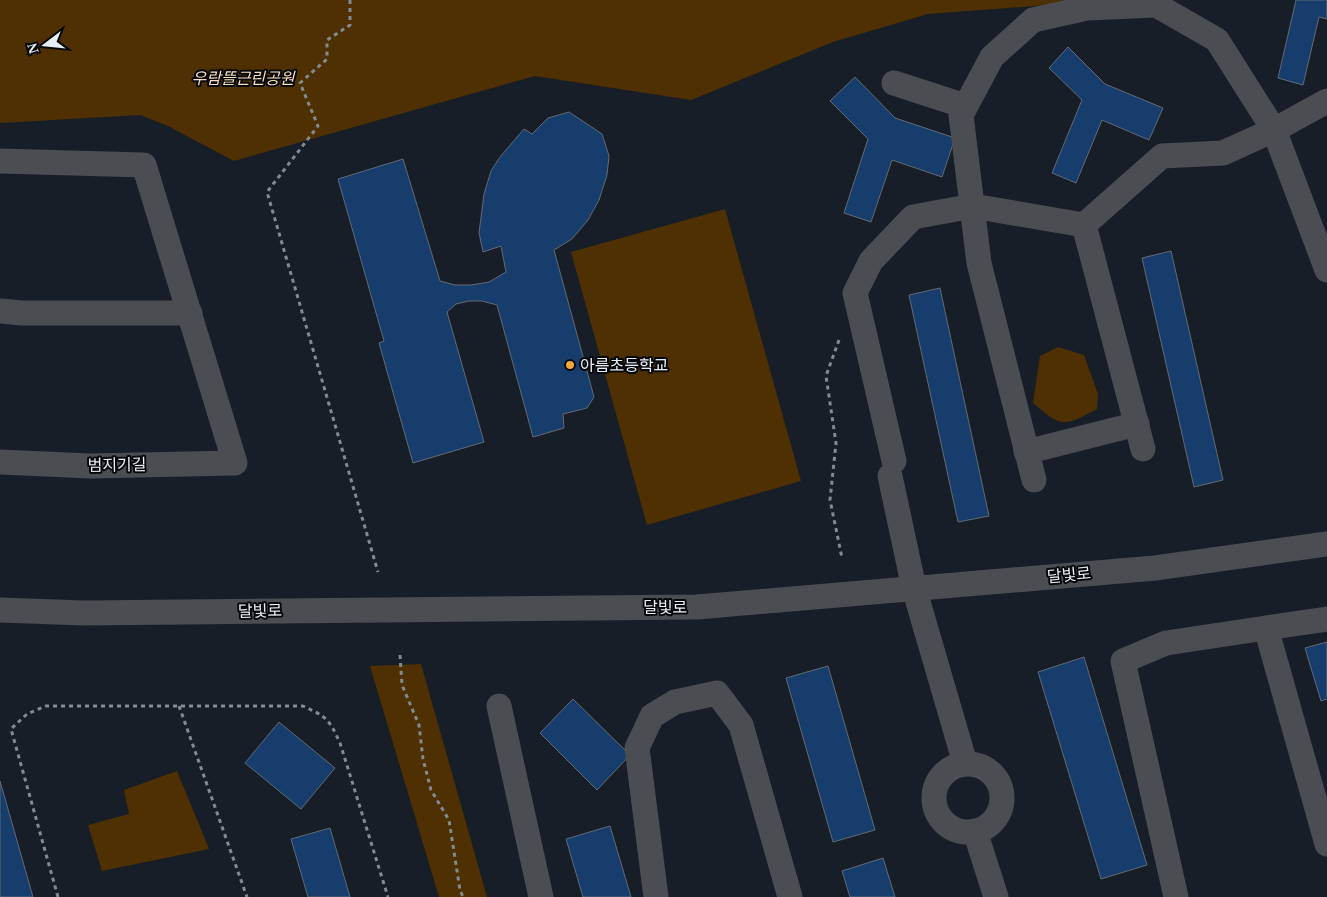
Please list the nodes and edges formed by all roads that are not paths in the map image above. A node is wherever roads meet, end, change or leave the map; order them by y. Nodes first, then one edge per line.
1 (894, 83) dead end
2 (1327, 101) edge
3 (965, 106) junction
4 (1274, 130) junction
5 (0, 162) edge
6 (973, 206) junction
7 (1084, 225) junction
8 (1327, 270) edge
9 (0, 311) edge
10 (190, 313) junction
11 (1137, 424) junction
12 (1143, 449) dead end
13 (1026, 452) junction
14 (0, 462) edge
15 (1034, 480) dead end
16 (1327, 544) edge
17 (914, 588) junction
18 (0, 610) edge
19 (1327, 619) edge
20 (1266, 628) junction
21 (500, 706) dead end
22 (965, 763) junction
23 (976, 831) junction
24 (1327, 844) edge
25 (541, 897) edge
26 (656, 897) edge
27 (790, 897) edge
28 (996, 897) edge
29 (1176, 897) edge

1 - 3 street
2 - 4 street
3 - 4 street
3 - 6 street
4 - 7 street
4 - 8 street
5 - 10 street
6 - 7 street
6 - 13 street
6 - 17 street
7 - 11 street
9 - 10 street
10 - 14 street, 범지기길
11 - 12 street
11 - 13 street
13 - 15 street
16 - 17 street, 달빛로
17 - 18 street, 달빛로
17 - 22 street
19 - 20 street
20 - 24 street
20 - 29 street
21 - 25 street
22 - 23 street
22 - 23 street
23 - 28 street
26 - 27 street

